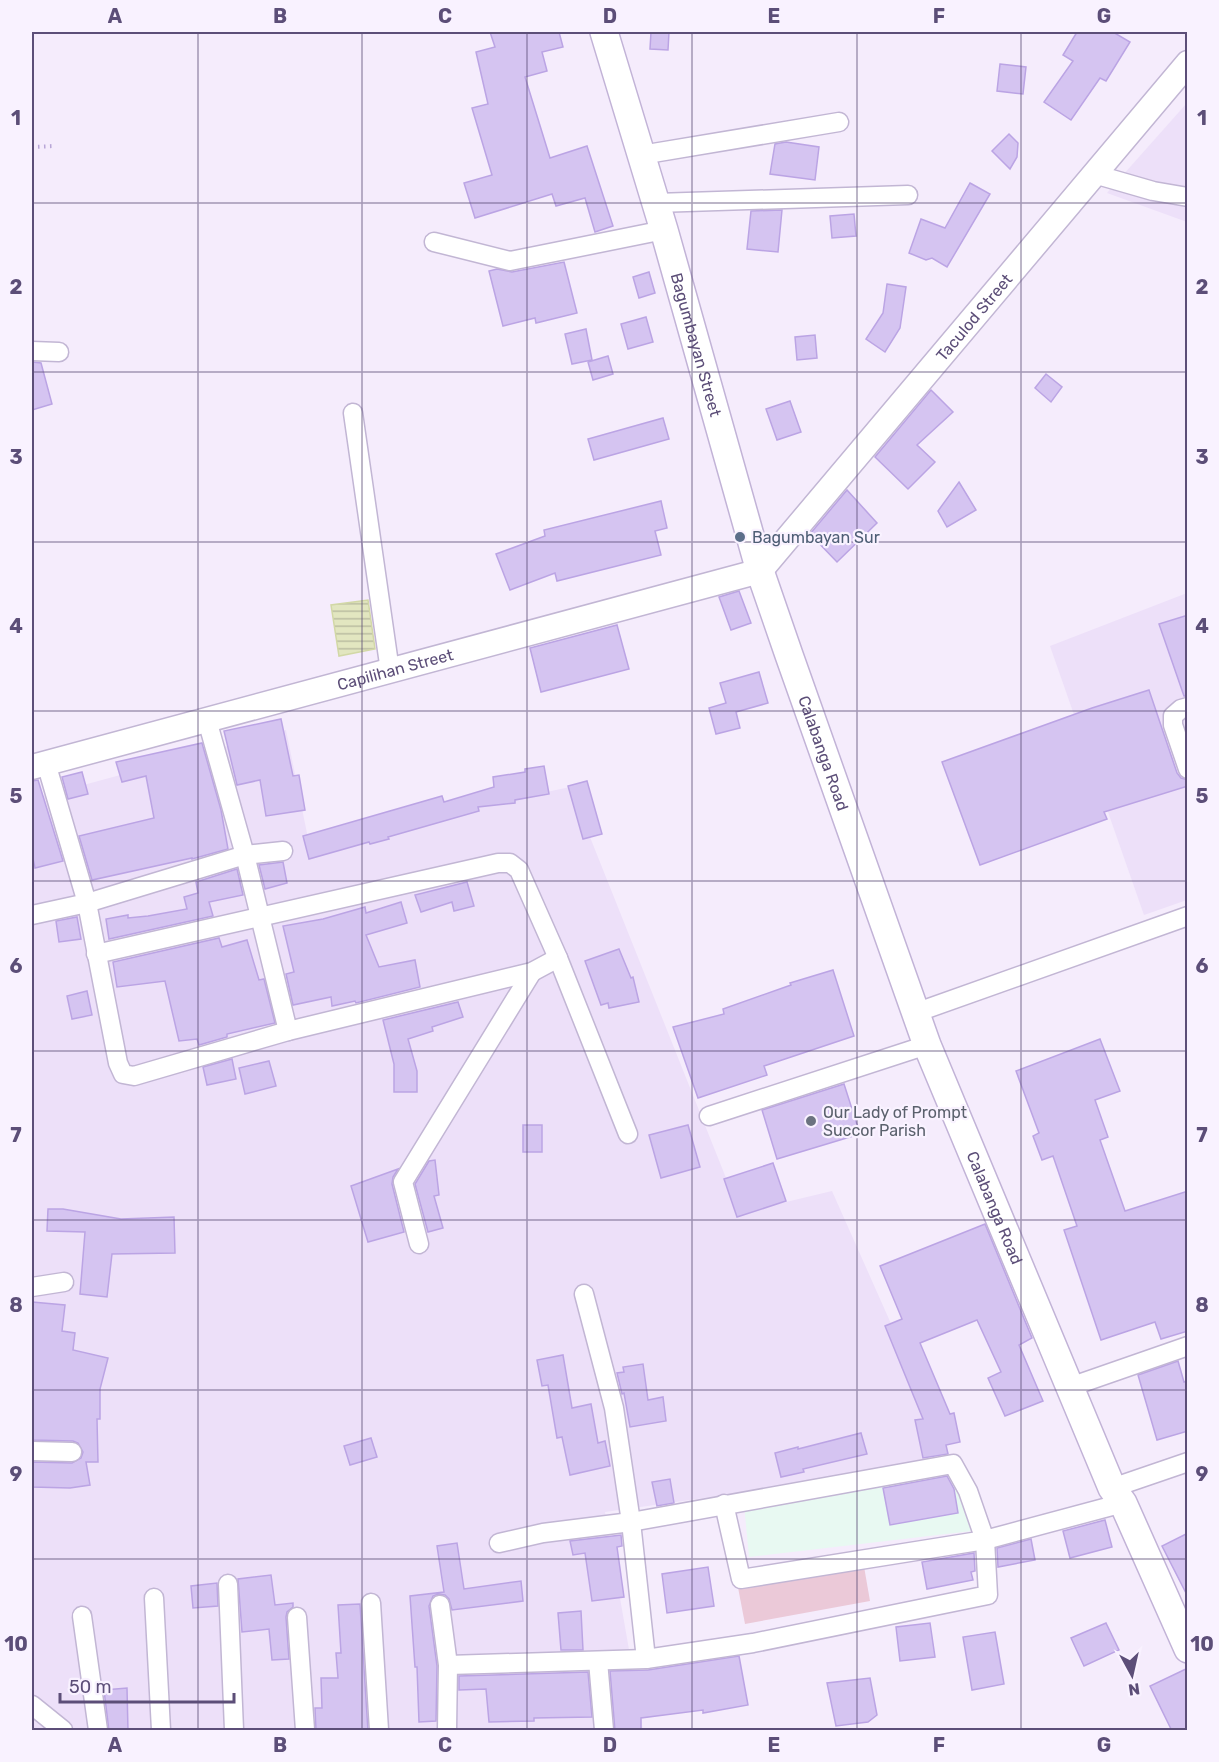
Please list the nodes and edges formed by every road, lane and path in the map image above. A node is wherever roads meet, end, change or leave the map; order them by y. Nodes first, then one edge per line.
1 (604, 32) edge
2 (1188, 63) edge
3 (838, 122) dead end
4 (54, 146) dead end
5 (32, 147) edge
6 (641, 154) junction
7 (1094, 174) junction
8 (908, 195) dead end
9 (1188, 197) edge
10 (656, 203) junction
11 (664, 230) junction
12 (435, 242) dead end
13 (32, 351) edge
14 (59, 352) dead end
15 (353, 413) dead end
16 (760, 571) junction
17 (789, 655) joint
18 (390, 671) junction
19 (1188, 707) edge
20 (207, 720) junction
21 (39, 765) edge
22 (1188, 770) edge
23 (283, 851) dead end
24 (245, 855) junction
25 (87, 903) junction
26 (32, 915) edge
27 (1188, 916) edge
28 (259, 918) junction
29 (96, 954) junction
30 (558, 958) junction
31 (532, 972) junction
32 (915, 1013) junction
33 (288, 1031) junction
34 (927, 1045) junction
35 (709, 1116) dead end
36 (628, 1134) dead end
37 (419, 1244) dead end
38 (64, 1282) dead end
39 (32, 1287) edge
40 (584, 1294) dead end
41 (1188, 1346) edge
42 (1070, 1387) junction
43 (32, 1451) edge
44 (72, 1452) dead end
45 (1188, 1462) edge
46 (1117, 1496) junction
47 (724, 1504) junction
48 (631, 1522) junction
49 (986, 1540) junction
50 (499, 1543) dead end
51 (228, 1584) dead end
52 (154, 1598) dead end
53 (371, 1603) dead end
54 (440, 1605) dead end
55 (82, 1616) dead end
56 (297, 1617) dead end
57 (1188, 1650) edge
58 (646, 1659) junction
59 (598, 1662) junction
60 (448, 1665) junction
61 (32, 1705) edge
62 (63, 1731) edge
63 (98, 1731) edge
64 (161, 1731) edge
65 (234, 1731) edge
66 (304, 1731) edge
67 (379, 1731) edge
68 (447, 1731) edge
69 (604, 1731) edge

1 - 6 main road, Bagumbayan Street
2 - 7 street, Taculod Street
3 - 6 street
4 - 5 path
6 - 10 main road, Bagumbayan Street
7 - 9 street
7 - 16 street, Taculod Street
8 - 10 street
10 - 11 main road, Bagumbayan Street
11 - 12 street
11 - 16 main road, Bagumbayan Street
13 - 14 street
15 - 18 street
16 - 17 main road, Bagumbayan Street
16 - 18 street, Capilihan Street
17 - 32 main road, Calabanga Road
18 - 20 street, Capilihan Street
19 - 22 street
20 - 21 street, Capilihan Street
20 - 24 street
21 - 25 street
23 - 24 street
24 - 25 street
24 - 28 street
25 - 26 street
25 - 29 street
27 - 32 street
28 - 29 street
28 - 30 street
28 - 33 street
29 - 33 street
30 - 31 street
30 - 36 street
31 - 33 street
31 - 37 street
32 - 34 main road, Calabanga Road
34 - 35 street
34 - 42 main road, Calabanga Road
38 - 39 street
40 - 48 street
41 - 42 street
42 - 46 main road, Calabanga Road
43 - 44 street
45 - 46 street
46 - 49 street
46 - 57 main road, Calabanga Road
47 - 48 street
47 - 49 street
47 - 49 street
48 - 50 street
48 - 58 street
49 - 58 street
51 - 65 street
52 - 64 street
53 - 67 street
54 - 60 street
55 - 63 street
56 - 66 street
58 - 59 street
59 - 60 street
59 - 69 street
60 - 68 street
61 - 62 street

